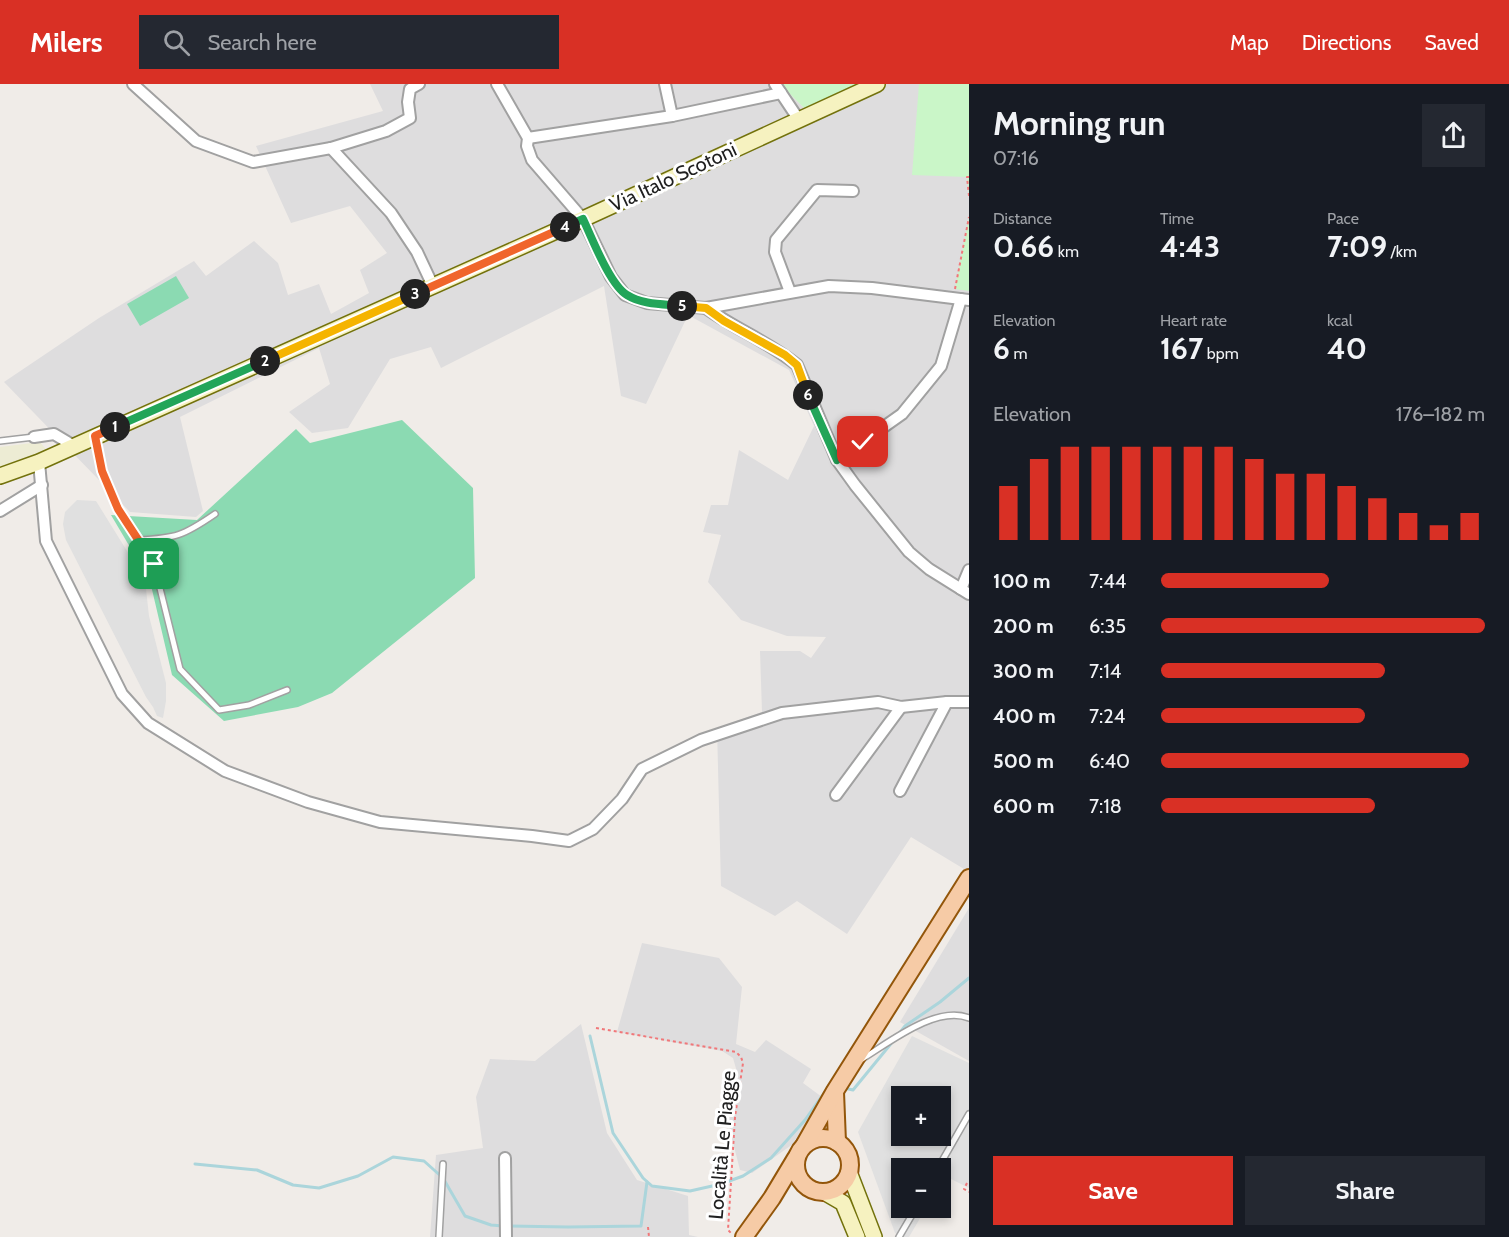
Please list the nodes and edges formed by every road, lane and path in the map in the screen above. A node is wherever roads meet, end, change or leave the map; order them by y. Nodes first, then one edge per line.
1 (133, 84) edge
2 (419, 84) edge
3 (497, 84) edge
4 (665, 84) edge
5 (877, 84) edge
6 (778, 89) edge
7 (672, 116) junction
8 (799, 120) junction
9 (528, 138) junction
10 (331, 148) junction
11 (969, 177) edge
12 (853, 191) dead end
13 (969, 196) edge
14 (969, 217) edge
15 (583, 219) junction
16 (433, 286) junction
17 (790, 292) junction
18 (964, 296) edge
19 (706, 308) junction
20 (95, 436) junction
21 (34, 437) joint
22 (0, 441) edge
23 (74, 446) junction
24 (837, 460) junction
25 (39, 462) junction
26 (0, 476) edge
27 (42, 485) junction
28 (0, 511) edge
29 (215, 514) dead end
30 (138, 540) junction
31 (969, 570) edge
32 (965, 592) edge
33 (287, 690) dead end
34 (947, 702) junction
35 (969, 702) edge
36 (901, 708) junction
37 (900, 791) dead end
38 (836, 795) dead end
39 (969, 878) edge
40 (969, 1018) edge
41 (596, 1028) dead end
42 (851, 1066) junction
43 (835, 1091) junction
44 (969, 1114) edge
45 (837, 1142) junction
46 (801, 1151) junction
47 (505, 1158) dead end
48 (944, 1158) edge
49 (443, 1164) dead end
50 (849, 1172) junction
51 (967, 1183) dead end
52 (816, 1190) junction
53 (969, 1192) edge
54 (772, 1198) junction
55 (910, 1218) edge
56 (648, 1227) dead end
57 (439, 1237) edge
58 (506, 1237) edge
59 (649, 1237) edge
60 (735, 1237) edge
61 (744, 1237) edge
62 (857, 1237) edge
63 (874, 1237) edge
64 (899, 1237) edge

1 - 10 street
2 - 10 street
3 - 9 street
4 - 7 street
5 - 8 street, Via Italo Scotoni
6 - 7 street
6 - 8 street
7 - 9 street
8 - 15 street, Via Italo Scotoni
9 - 15 street
10 - 16 street
11 - 13 path
12 - 17 street
14 - 18 path
15 - 16 street, Via Italo Scotoni
15 - 19 street
16 - 20 street, Via Italo Scotoni
17 - 18 street
17 - 19 street
18 - 24 street
19 - 24 street
20 - 23 street, Via Italo Scotoni
20 - 30 lane
21 - 22 lane
21 - 23 street
23 - 25 street, Via Italo Scotoni
24 - 32 street
25 - 26 street, Via Italo Scotoni
25 - 27 street
27 - 28 street
27 - 36 street
29 - 30 lane
30 - 33 lane
31 - 32 street
34 - 35 street
34 - 36 street
34 - 37 street
36 - 38 street
39 - 42 main road
40 - 42 lane
41 - 60 path, Località Le Piagge
42 - 43 main road
43 - 45 main road
43 - 46 main road
44 - 48 lane
45 - 46 main road
45 - 50 main road
46 - 52 main road
46 - 54 main road
47 - 58 street
49 - 57 lane
50 - 52 main road
50 - 63 street
51 - 53 path
52 - 54 main road
52 - 62 street
54 - 61 main road
55 - 64 lane
56 - 59 path

